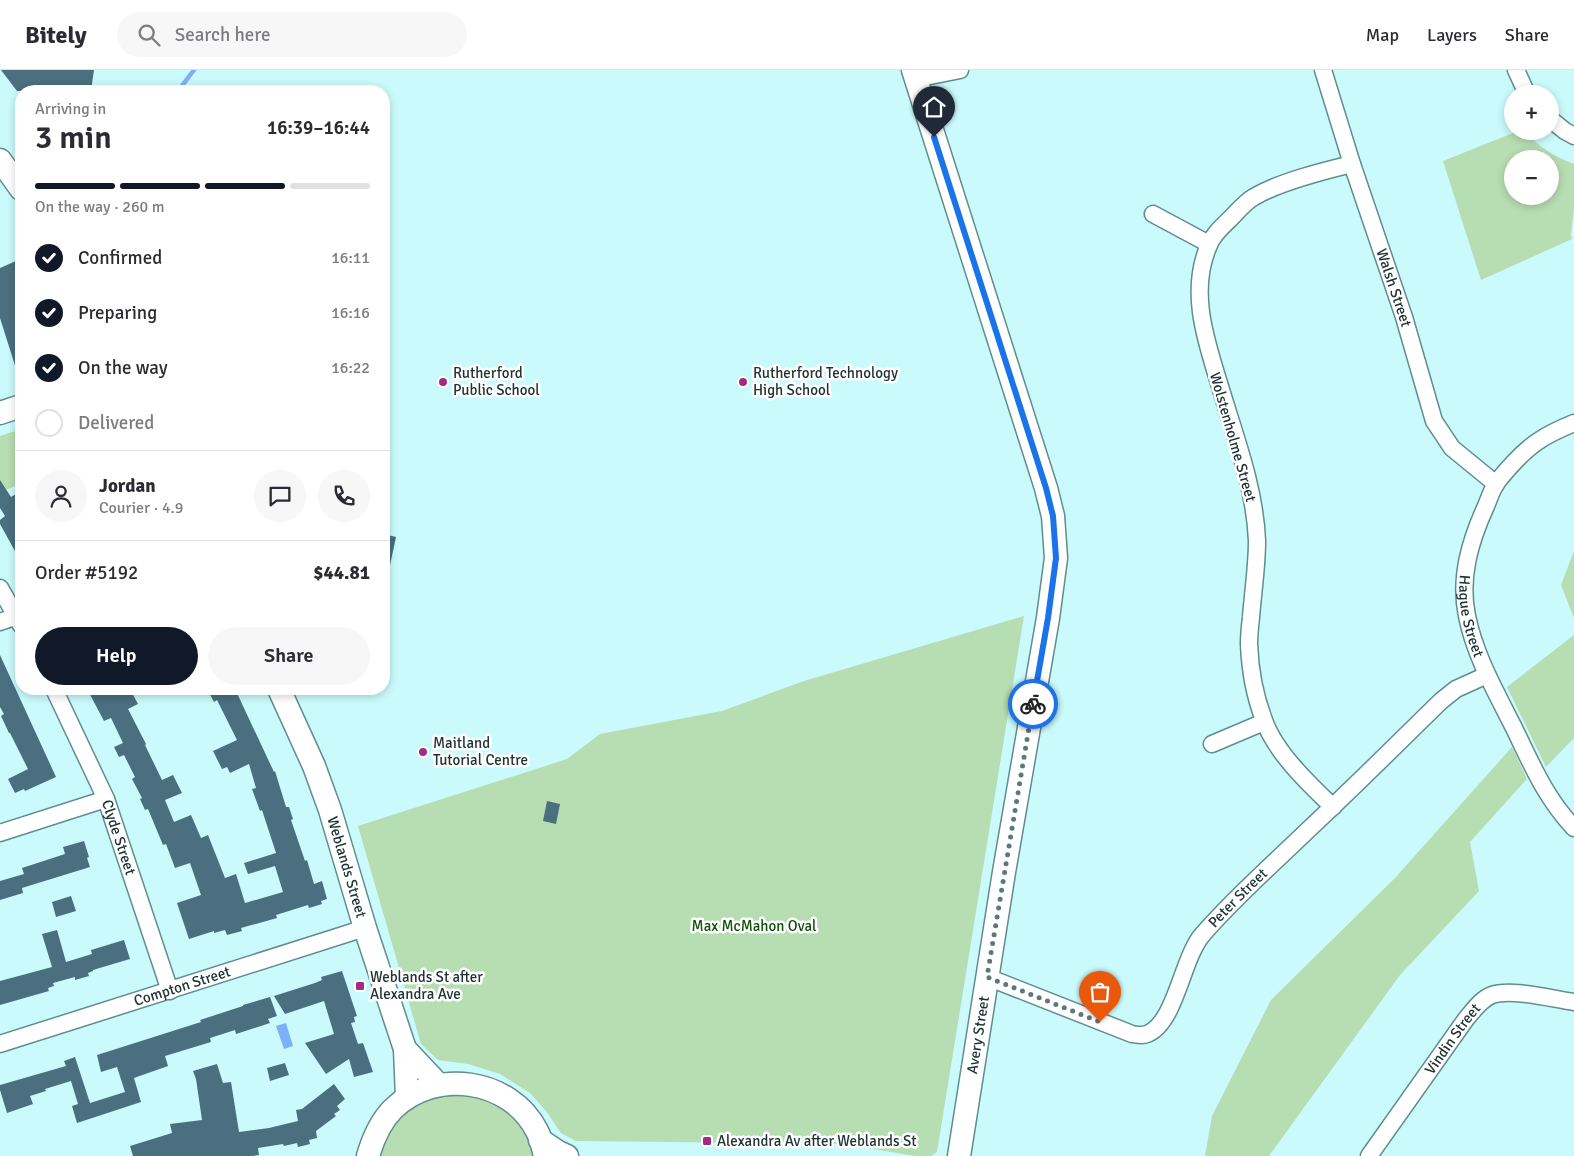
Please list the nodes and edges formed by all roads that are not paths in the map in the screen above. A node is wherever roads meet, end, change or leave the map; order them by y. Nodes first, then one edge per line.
1 (960, 70) edge
2 (1323, 70) edge
3 (1516, 70) edge
4 (914, 74) edge
5 (1524, 85) edge
6 (1559, 126) edge
7 (1574, 136) edge
8 (0, 160) edge
9 (1352, 164) junction
10 (15, 181) edge
11 (1154, 214) dead end
12 (1209, 244) junction
13 (15, 408) edge
14 (0, 413) edge
15 (1574, 423) edge
16 (1496, 484) junction
17 (0, 588) edge
18 (15, 614) edge
19 (15, 621) edge
20 (0, 622) edge
21 (1488, 675) junction
22 (57, 695) edge
23 (282, 695) edge
24 (1264, 722) junction
25 (1212, 744) dead end
26 (106, 799) junction
27 (1333, 807) junction
28 (1574, 828) edge
29 (0, 833) edge
30 (365, 928) junction
31 (987, 977) junction
32 (170, 991) junction
33 (1574, 1002) edge
34 (0, 1044) edge
35 (405, 1049) junction
36 (439, 1085) junction
37 (407, 1098) junction
38 (543, 1148) edge
39 (368, 1156) edge
40 (567, 1156) edge
41 (959, 1156) edge
42 (1369, 1156) edge

1 - 4 street
2 - 9 street, Walsh Street
3 - 5 street
4 - 31 street, Avery Street
6 - 7 street
8 - 10 street
9 - 12 street, Wolstenholme Street
9 - 16 street, Walsh Street
11 - 12 street
12 - 24 street, Wolstenholme Street
13 - 14 street
15 - 16 street, Hague Street
16 - 21 street, Hague Street
17 - 18 street
19 - 20 street
21 - 27 street, Peter Street
21 - 28 street, Hague Street
22 - 26 street, Clyde Street
23 - 30 street, Weblands Street
24 - 25 street
24 - 27 street, Wolstenholme Street
26 - 29 street
26 - 32 street, Clyde Street
27 - 31 street, Peter Street
30 - 32 street, Compton Street
30 - 35 street, Weblands Street
31 - 41 street, Avery Street
32 - 34 street, Compton Street
33 - 42 street, Vindin Street
35 - 36 street, Weblands Street
35 - 37 street, Weblands Street
36 - 37 street
36 - 38 street
37 - 39 street
38 - 40 street

